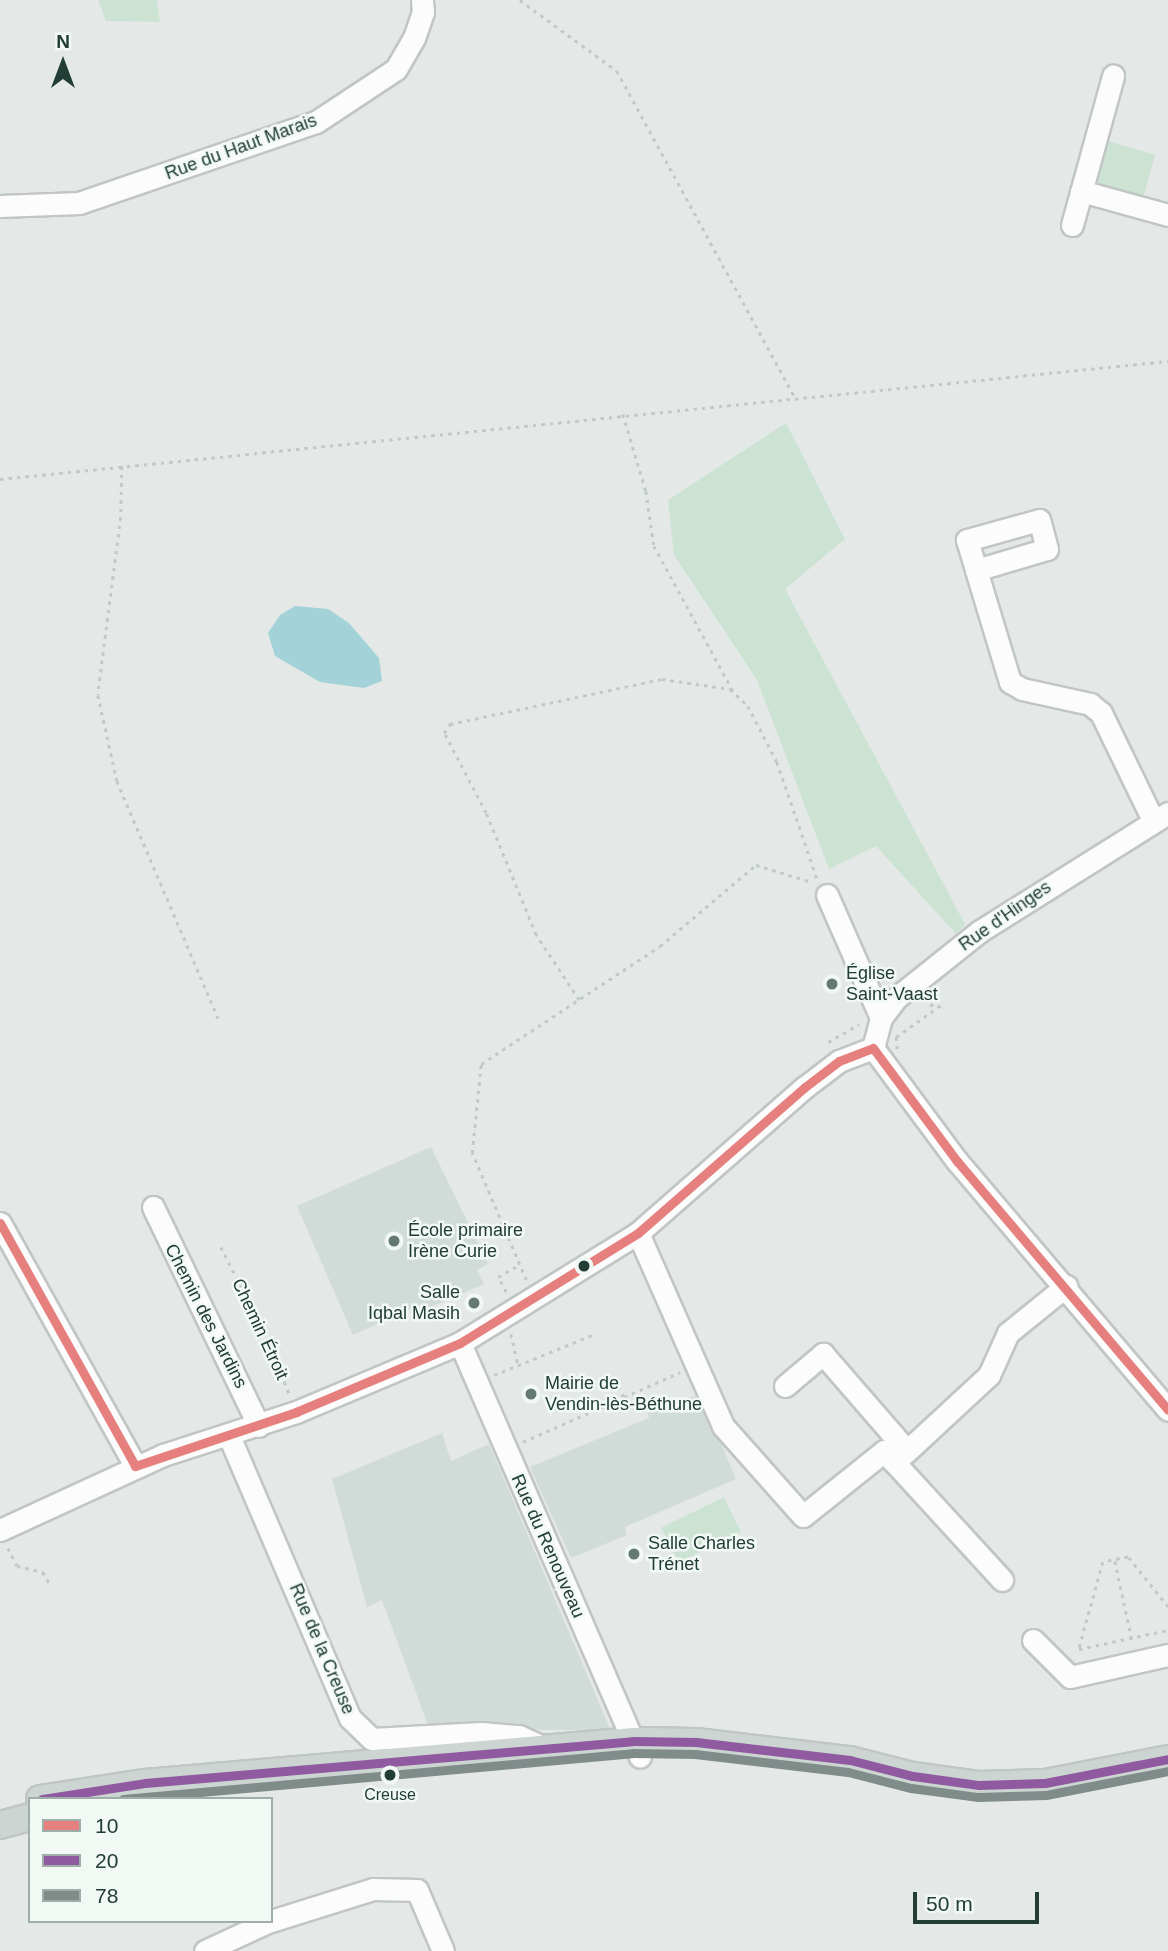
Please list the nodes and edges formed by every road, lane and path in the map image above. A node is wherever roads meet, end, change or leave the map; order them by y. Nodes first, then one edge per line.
1 (422, 0) edge
2 (520, 0) edge
3 (1113, 76) dead end
4 (1081, 191) junction
5 (0, 206) edge
6 (1168, 215) edge
7 (1072, 225) dead end
8 (1168, 361) edge
9 (795, 397) junction
10 (624, 414) junction
11 (122, 466) junction
12 (0, 479) edge
13 (976, 570) dead end
14 (734, 693) junction
15 (1161, 816) edge
16 (827, 895) dead end
17 (579, 1000) junction
18 (941, 1005) dead end
19 (877, 1009) junction
20 (218, 1018) dead end
21 (828, 1042) dead end
22 (878, 1056) junction
23 (153, 1207) dead end
24 (0, 1223) edge
25 (638, 1233) junction
26 (221, 1247) dead end
27 (519, 1265) junction
28 (1066, 1286) junction
29 (534, 1299) junction
30 (505, 1317) junction
31 (595, 1334) dead end
32 (460, 1343) junction
33 (518, 1365) junction
34 (696, 1365) junction
35 (614, 1378) dead end
36 (477, 1383) junction
37 (785, 1386) dead end
38 (624, 1397) junction
39 (1168, 1410) edge
40 (296, 1412) junction
41 (259, 1426) junction
42 (229, 1436) junction
43 (506, 1450) junction
44 (901, 1457) junction
45 (135, 1466) junction
46 (0, 1530) edge
47 (9, 1550) dead end
48 (1115, 1561) junction
49 (1002, 1580) dead end
50 (51, 1586) dead end
51 (1168, 1607) edge
52 (1168, 1630) edge
53 (1132, 1638) junction
54 (1034, 1640) dead end
55 (1168, 1655) edge
56 (1137, 1662) junction
57 (540, 1746) junction
58 (637, 1748) junction
59 (1168, 1759) edge
60 (53, 1797) edge
61 (170, 1797) edge
62 (28, 1802) edge
63 (0, 1809) edge
64 (28, 1818) edge
65 (0, 1825) edge
66 (273, 1920) edge
67 (267, 1923) edge
68 (205, 1951) edge
69 (443, 1951) edge

1 - 5 street, Rue du Haut Marais
2 - 9 path
3 - 4 street
4 - 6 street
4 - 7 street
8 - 9 path
9 - 10 path
10 - 11 path
10 - 14 path
11 - 12 path
11 - 20 path
13 - 15 street
14 - 17 path
14 - 17 path
15 - 19 street, Rue d'Hinges
16 - 19 street
17 - 27 path
18 - 22 path
19 - 21 path
19 - 22 street, Rue d'Hinges
22 - 25 street
22 - 28 street
23 - 41 street, Chemin des Jardins
24 - 45 street
25 - 29 street
25 - 34 street
26 - 40 path, Chemin Étroit
27 - 29 path
27 - 30 path
28 - 39 street
28 - 44 street
29 - 30 street
30 - 32 street
30 - 33 path
31 - 33 path
32 - 36 street, Rue du Renouveau
32 - 40 street
33 - 36 path
34 - 38 path
34 - 44 street
35 - 38 path
36 - 43 street, Rue du Renouveau
37 - 44 street
38 - 43 path
40 - 41 street
41 - 42 street
42 - 45 street
42 - 57 street, Rue de la Creuse
43 - 58 street, Rue du Renouveau
44 - 49 street
45 - 46 street
47 - 50 path
48 - 51 path
48 - 53 path
48 - 53 path
52 - 53 path
53 - 56 path
54 - 56 street
55 - 56 street
57 - 58 main road
57 - 60 main road
58 - 59 main road
58 - 61 main road
62 - 63 main road
64 - 65 main road
66 - 69 street
67 - 68 street

